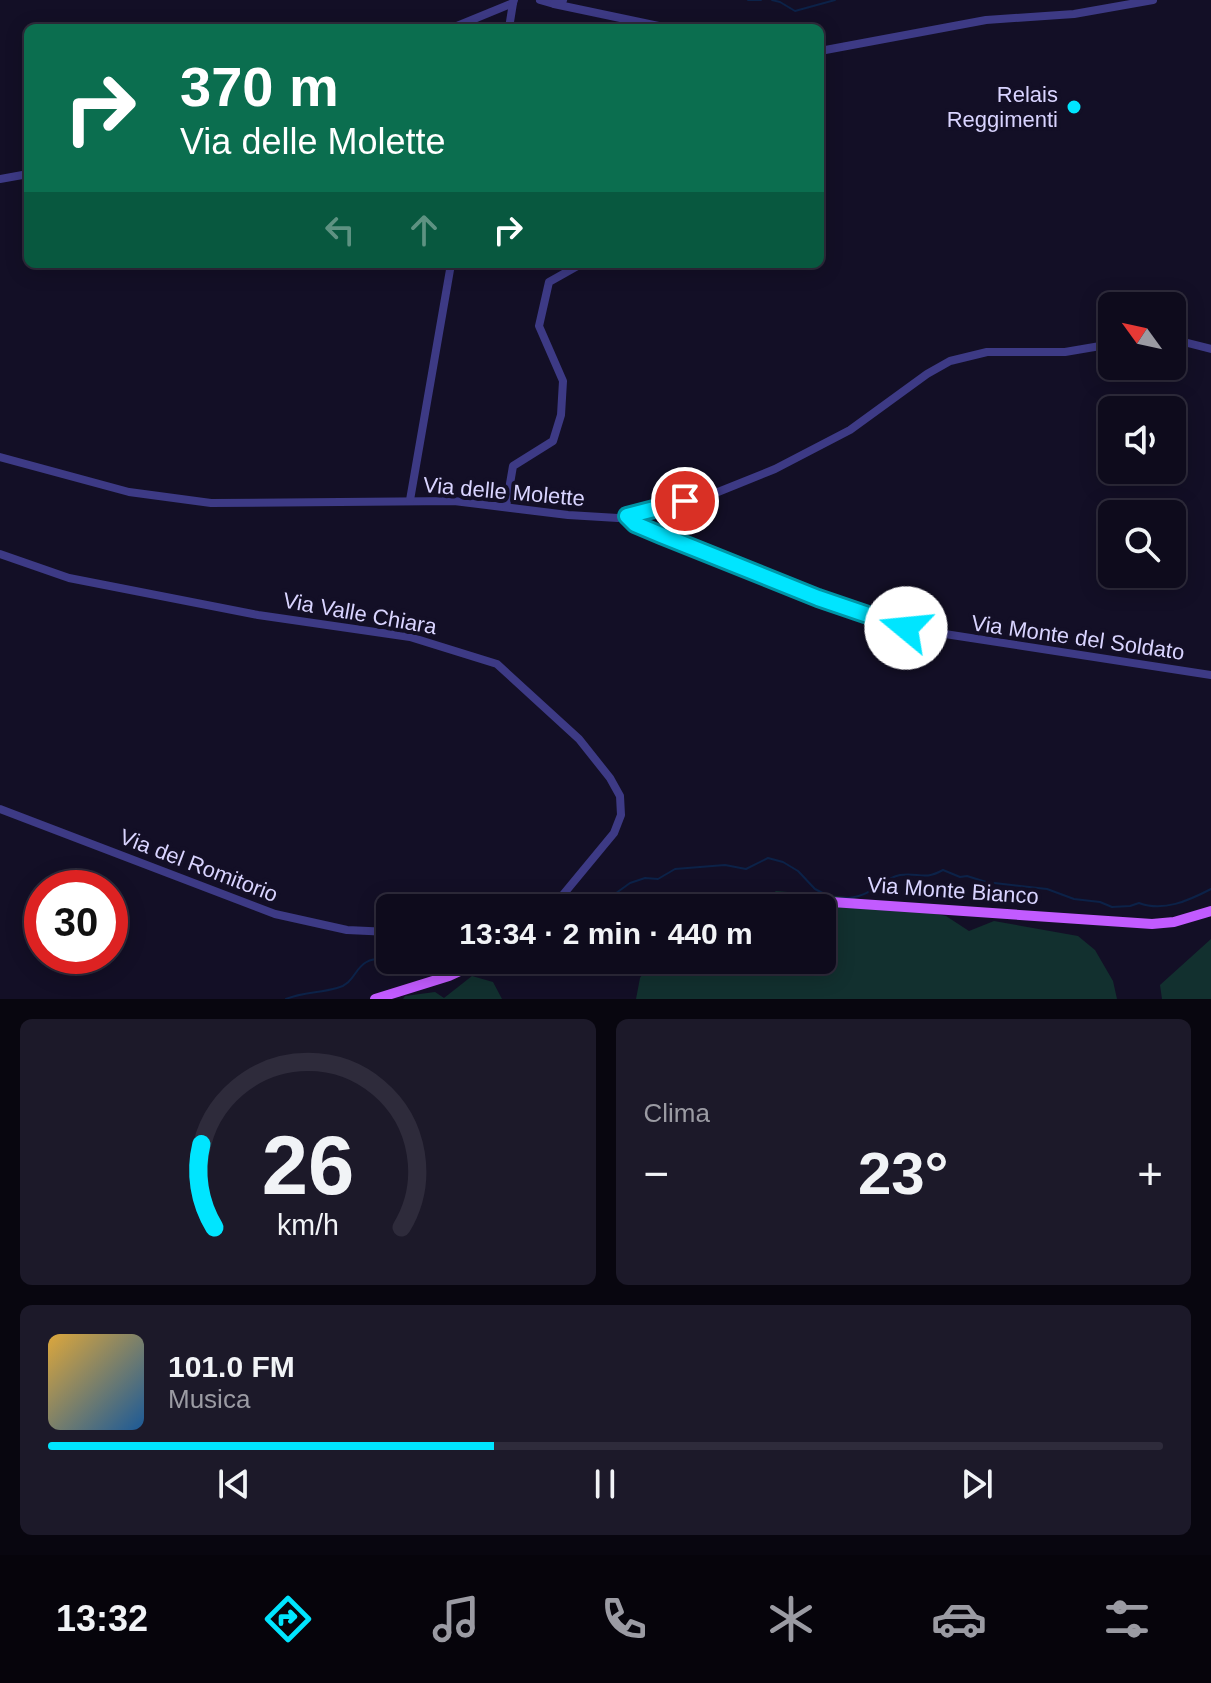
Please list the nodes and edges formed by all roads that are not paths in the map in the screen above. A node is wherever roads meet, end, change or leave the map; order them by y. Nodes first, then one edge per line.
1 (540, 0) edge
2 (1153, 0) edge
3 (513, 2) edge
4 (559, 2) edge
5 (461, 24) edge
6 (510, 24) edge
7 (651, 24) edge
8 (824, 50) edge
9 (24, 175) edge
10 (0, 179) edge
11 (450, 268) edge
12 (574, 268) edge
13 (1186, 343) edge
14 (1098, 346) edge
15 (1211, 349) edge
16 (0, 457) edge
17 (410, 500) junction
18 (506, 507) junction
19 (627, 516) junction
20 (0, 554) edge
21 (1211, 675) edge
22 (0, 809) edge
23 (562, 894) edge
24 (836, 902) edge
25 (1211, 911) edge
26 (376, 931) edge
27 (455, 974) edge
28 (375, 999) edge

1 - 4 street
2 - 8 street
3 - 5 street
3 - 6 street
4 - 7 street
9 - 10 street
11 - 17 street
12 - 18 street
13 - 15 street
14 - 19 street, Via delle Molette
16 - 17 street, Via delle Molette
17 - 18 street, Via delle Molette
18 - 19 street, Via delle Molette
19 - 21 street, Via Monte del Soldato
20 - 23 street, Via Valle Chiara
22 - 26 street, Via del Romitorio
24 - 25 main road, Via Monte Bianco
27 - 28 main road

